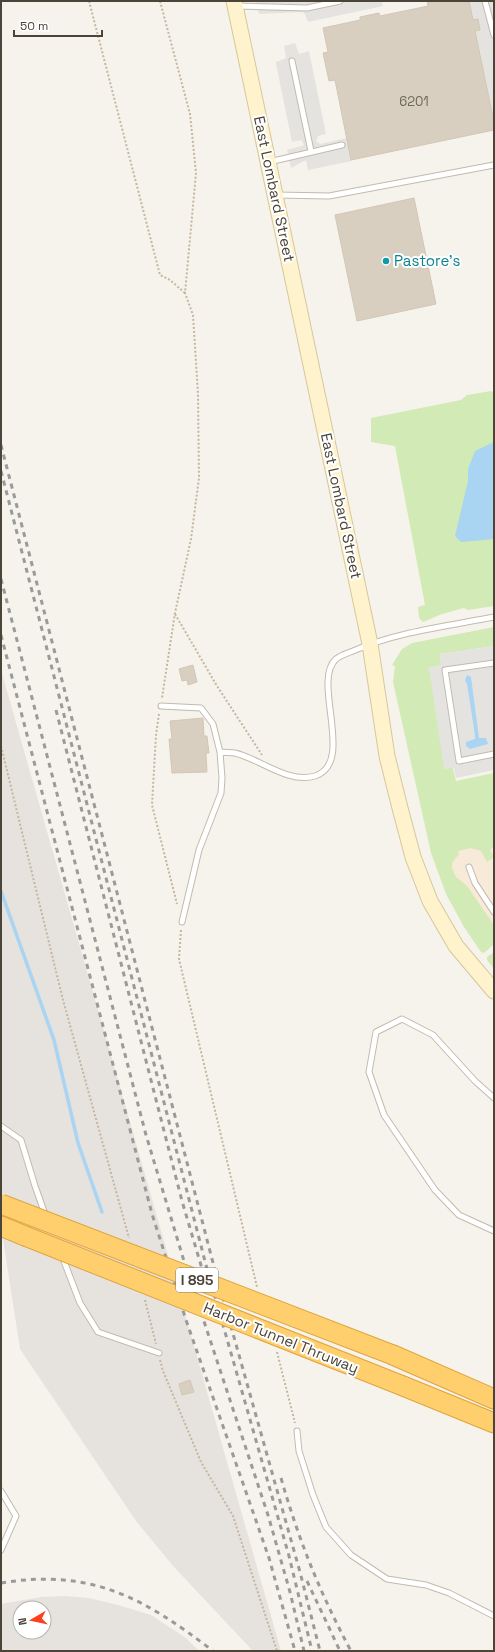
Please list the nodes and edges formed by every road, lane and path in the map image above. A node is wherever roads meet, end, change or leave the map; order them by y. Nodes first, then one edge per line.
1 (89, 1) edge
2 (340, 1) edge
3 (486, 1) edge
4 (234, 3) edge
5 (494, 35) edge
6 (292, 61) dead end
7 (342, 145) dead end
8 (311, 151) junction
9 (268, 162) junction
10 (494, 165) edge
11 (275, 195) junction
12 (185, 293) dead end
13 (175, 613) dead end
14 (494, 617) edge
15 (370, 644) junction
16 (494, 663) edge
17 (161, 706) dead end
18 (1, 746) edge
19 (220, 752) junction
20 (494, 754) edge
21 (270, 767) junction
22 (468, 867) dead end
23 (494, 912) edge
24 (182, 922) dead end
25 (494, 991) edge
26 (494, 1098) edge
27 (1, 1126) edge
28 (1, 1204) edge
29 (1, 1228) edge
30 (52, 1230) dead end
31 (494, 1231) edge
32 (130, 1239) dead end
33 (57, 1244) dead end
34 (143, 1292) dead end
35 (159, 1353) junction
36 (494, 1399) edge
37 (494, 1423) edge
38 (297, 1431) dead end
39 (1, 1491) edge
40 (1, 1550) edge
41 (494, 1616) edge
42 (277, 1651) edge

1 - 12 path
2 - 4 lane
3 - 5 lane
4 - 9 main road, East Lombard Street
6 - 8 lane
7 - 8 lane
8 - 9 lane
9 - 11 main road, East Lombard Street
10 - 11 lane
11 - 15 main road, East Lombard Street
13 - 21 path
14 - 15 lane
15 - 21 lane
15 - 25 main road, East Lombard Street
16 - 20 lane
17 - 19 lane
18 - 32 path
19 - 21 lane
19 - 24 lane
22 - 23 lane
26 - 31 lane
27 - 30 lane
28 - 36 highway, Harbor Tunnel Thruway / I 895, bridge
29 - 37 highway, Harbor Tunnel Thruway / I 895, bridge
33 - 35 lane
34 - 35 path
35 - 42 path
38 - 41 lane
39 - 40 lane

